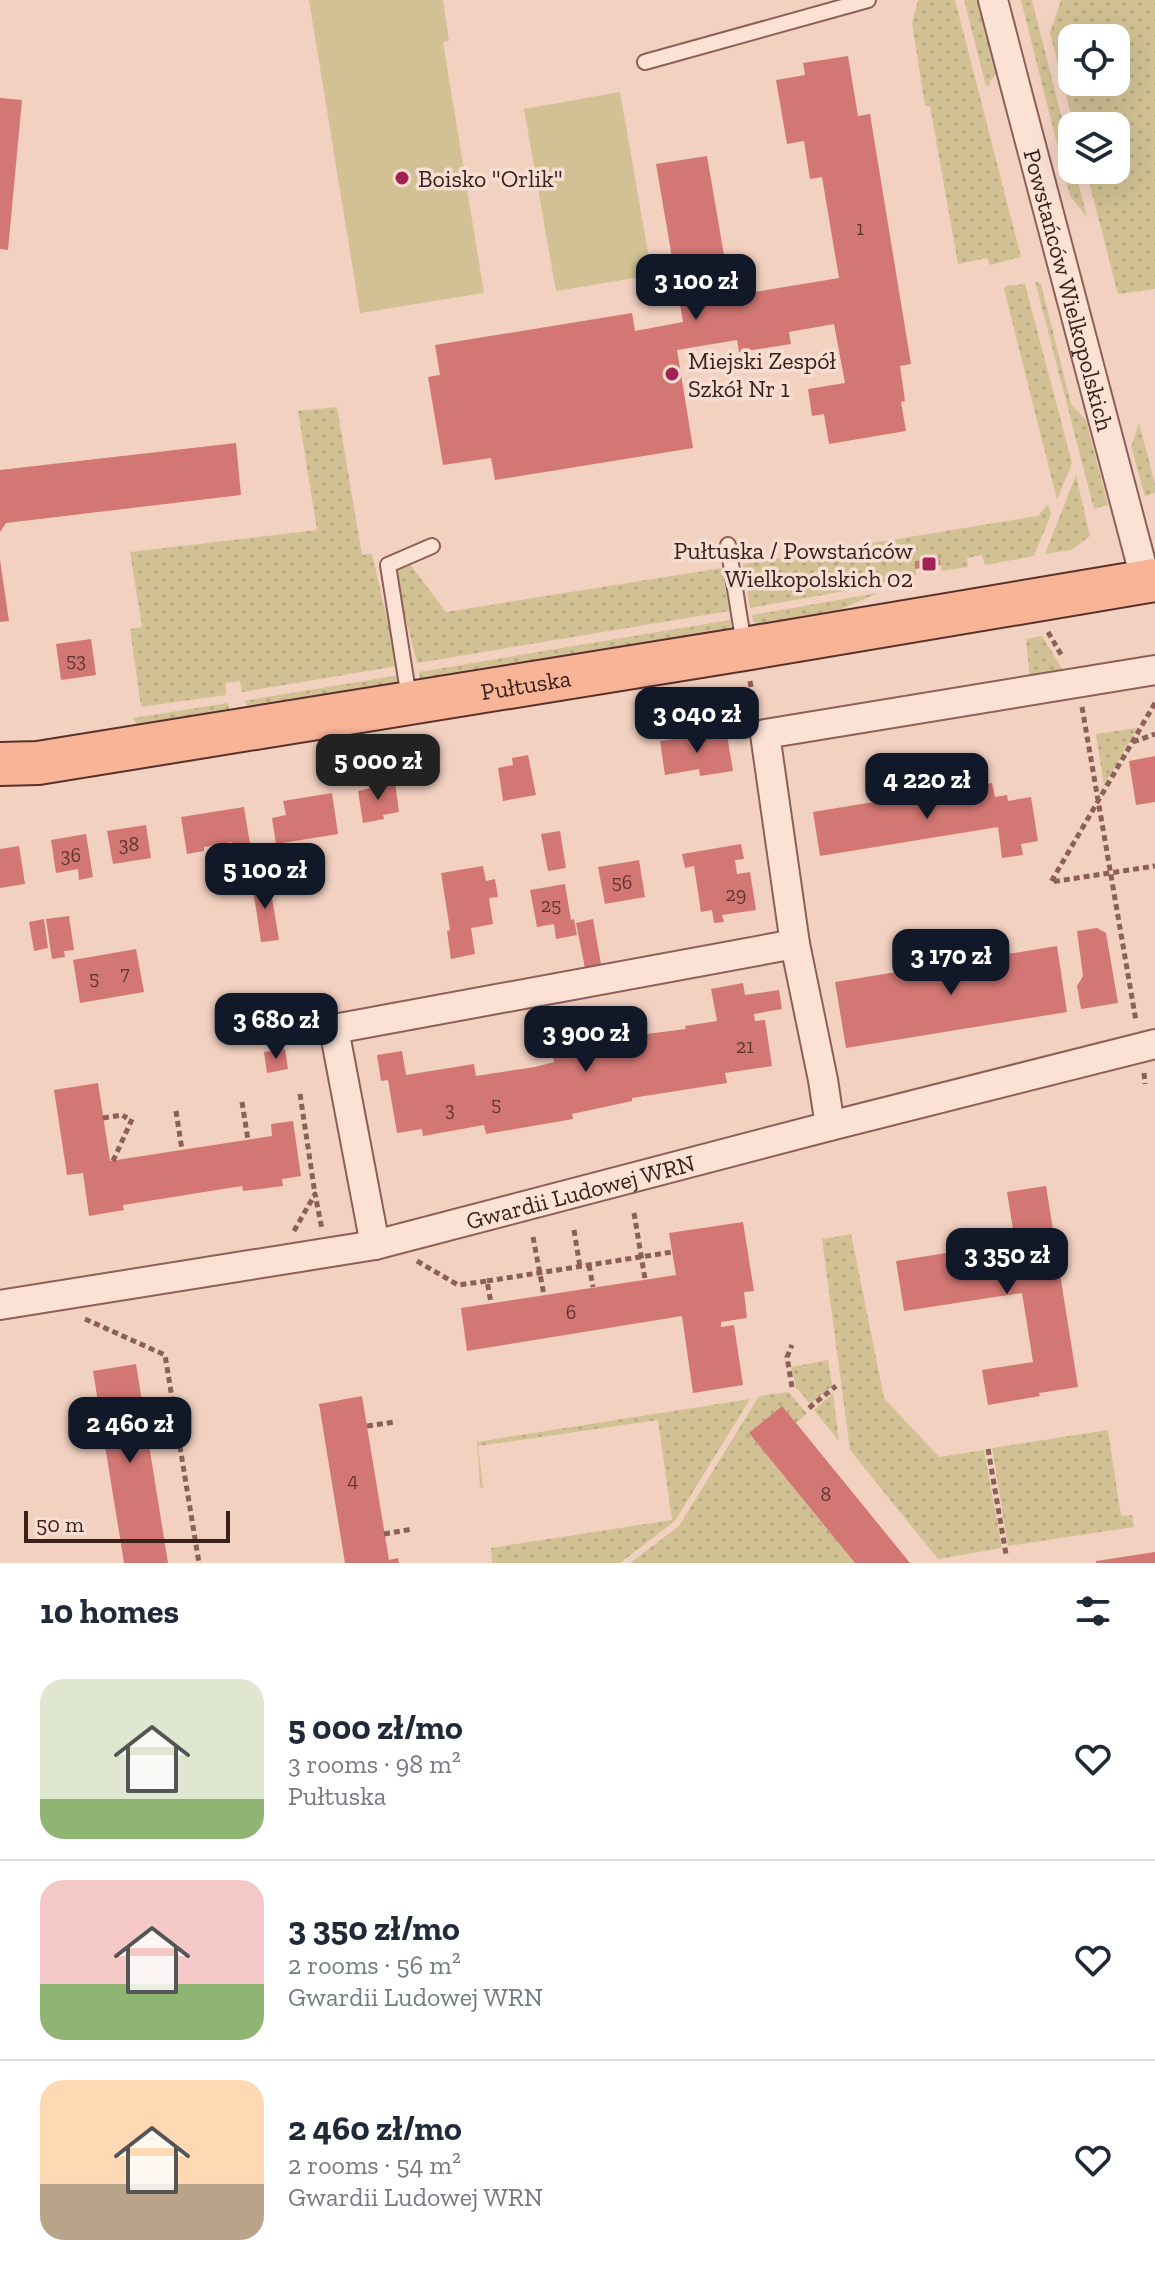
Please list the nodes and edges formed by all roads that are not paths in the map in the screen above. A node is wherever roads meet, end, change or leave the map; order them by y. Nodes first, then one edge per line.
1 (868, 0) edge
2 (993, 0) edge
3 (645, 62) dead end
4 (728, 545) dead end
5 (432, 546) dead end
6 (1150, 581) edge
7 (744, 649) junction
8 (1155, 670) edge
9 (409, 702) junction
10 (13, 767) edge
11 (795, 944) junction
12 (1147, 1040) edge
13 (830, 1126) junction
14 (375, 1245) junction
15 (0, 1305) edge

1 - 3 lane
2 - 6 street, Powstańców Wielkopolskich
4 - 7 lane
5 - 9 lane
6 - 7 main road, Pułtuska
7 - 9 main road, Pułtuska
8 - 11 street
9 - 10 main road, Pułtuska
11 - 13 street
11 - 14 street
12 - 13 street, Gwardii Ludowej WRN
13 - 14 street, Gwardii Ludowej WRN
14 - 15 street, Gwardii Ludowej WRN

